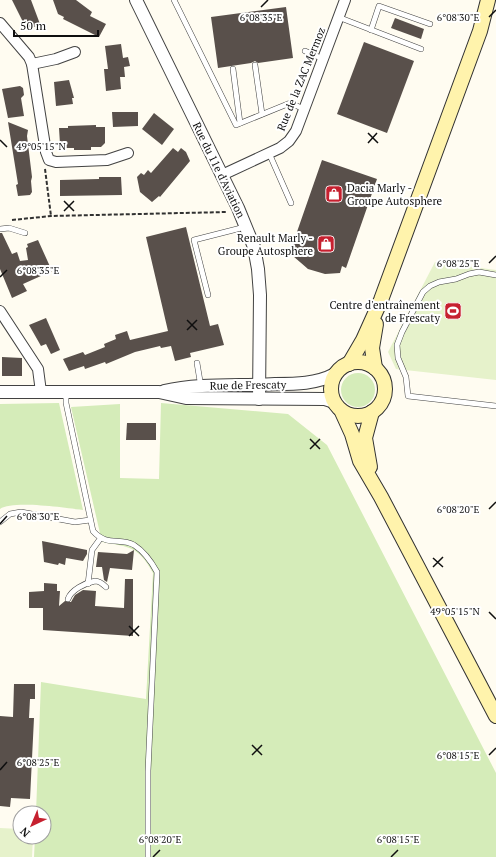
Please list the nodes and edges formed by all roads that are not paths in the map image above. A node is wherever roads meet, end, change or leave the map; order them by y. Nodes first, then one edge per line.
1 (136, 0) edge
2 (174, 0) edge
3 (345, 0) edge
4 (488, 0) edge
5 (338, 17) junction
6 (0, 23) edge
7 (430, 24) dead end
8 (371, 30) junction
9 (421, 49) dead end
10 (305, 51) dead end
11 (75, 52) dead end
12 (323, 59) junction
13 (32, 64) junction
14 (255, 65) dead end
15 (233, 69) dead end
16 (304, 109) junction
17 (262, 114) junction
18 (240, 123) junction
19 (128, 153) dead end
20 (269, 153) junction
21 (222, 175) junction
22 (291, 203) dead end
23 (246, 226) junction
24 (0, 229) edge
25 (25, 233) dead end
26 (496, 274) edge
27 (208, 295) dead end
28 (381, 300) junction
29 (0, 311) edge
30 (197, 363) dead end
31 (349, 364) junction
32 (375, 368) junction
33 (335, 374) junction
34 (259, 385) junction
35 (201, 386) junction
36 (0, 392) edge
37 (41, 392) junction
38 (66, 392) junction
39 (159, 392) junction
40 (202, 398) junction
41 (259, 399) junction
42 (496, 406) edge
43 (338, 407) junction
44 (372, 412) junction
45 (381, 497) junction
46 (90, 520) junction
47 (0, 522) edge
48 (100, 539) junction
49 (88, 584) junction
50 (106, 587) dead end
51 (68, 599) dead end
52 (496, 716) edge
53 (148, 857) edge

1 - 21 street, Rue du 11e d'Aviation
2 - 18 lane
3 - 5 street, Rue de la ZAC Mermoz
4 - 28 main road
5 - 8 lane
5 - 12 street, Rue de la ZAC Mermoz
6 - 13 street
7 - 8 lane
8 - 9 lane
10 - 12 lane
11 - 13 street
12 - 16 street, Rue de la ZAC Mermoz
13 - 19 street
14 - 17 lane
15 - 18 lane
16 - 17 lane
16 - 20 street, Rue de la ZAC Mermoz
17 - 18 lane
20 - 21 street, Rue de la ZAC Mermoz
20 - 22 lane
21 - 23 street, Rue du 11e d'Aviation
23 - 27 lane
23 - 34 street, Rue du 11e d'Aviation
24 - 25 lane
26 - 42 lane
28 - 31 main road
28 - 32 main road
29 - 37 street
30 - 35 lane
31 - 32 main road
31 - 33 main road
32 - 44 main road
33 - 34 street, Rue de Frescaty
33 - 43 main road
34 - 35 street, Rue de Frescaty
34 - 41 street, Rue du 11e d'Aviation
35 - 39 street, Rue de Frescaty
35 - 40 lane
36 - 37 street, Rue de Frescaty
37 - 38 street, Rue de Frescaty
38 - 39 street, Rue de Frescaty
38 - 46 lane
39 - 40 street, Rue de Frescaty
40 - 41 street, Rue de Frescaty
41 - 43 street, Rue de Frescaty
43 - 44 main road
43 - 45 main road
44 - 45 main road
45 - 52 main road
46 - 47 lane
46 - 48 lane
48 - 49 lane
48 - 53 lane
49 - 50 lane
49 - 51 lane

